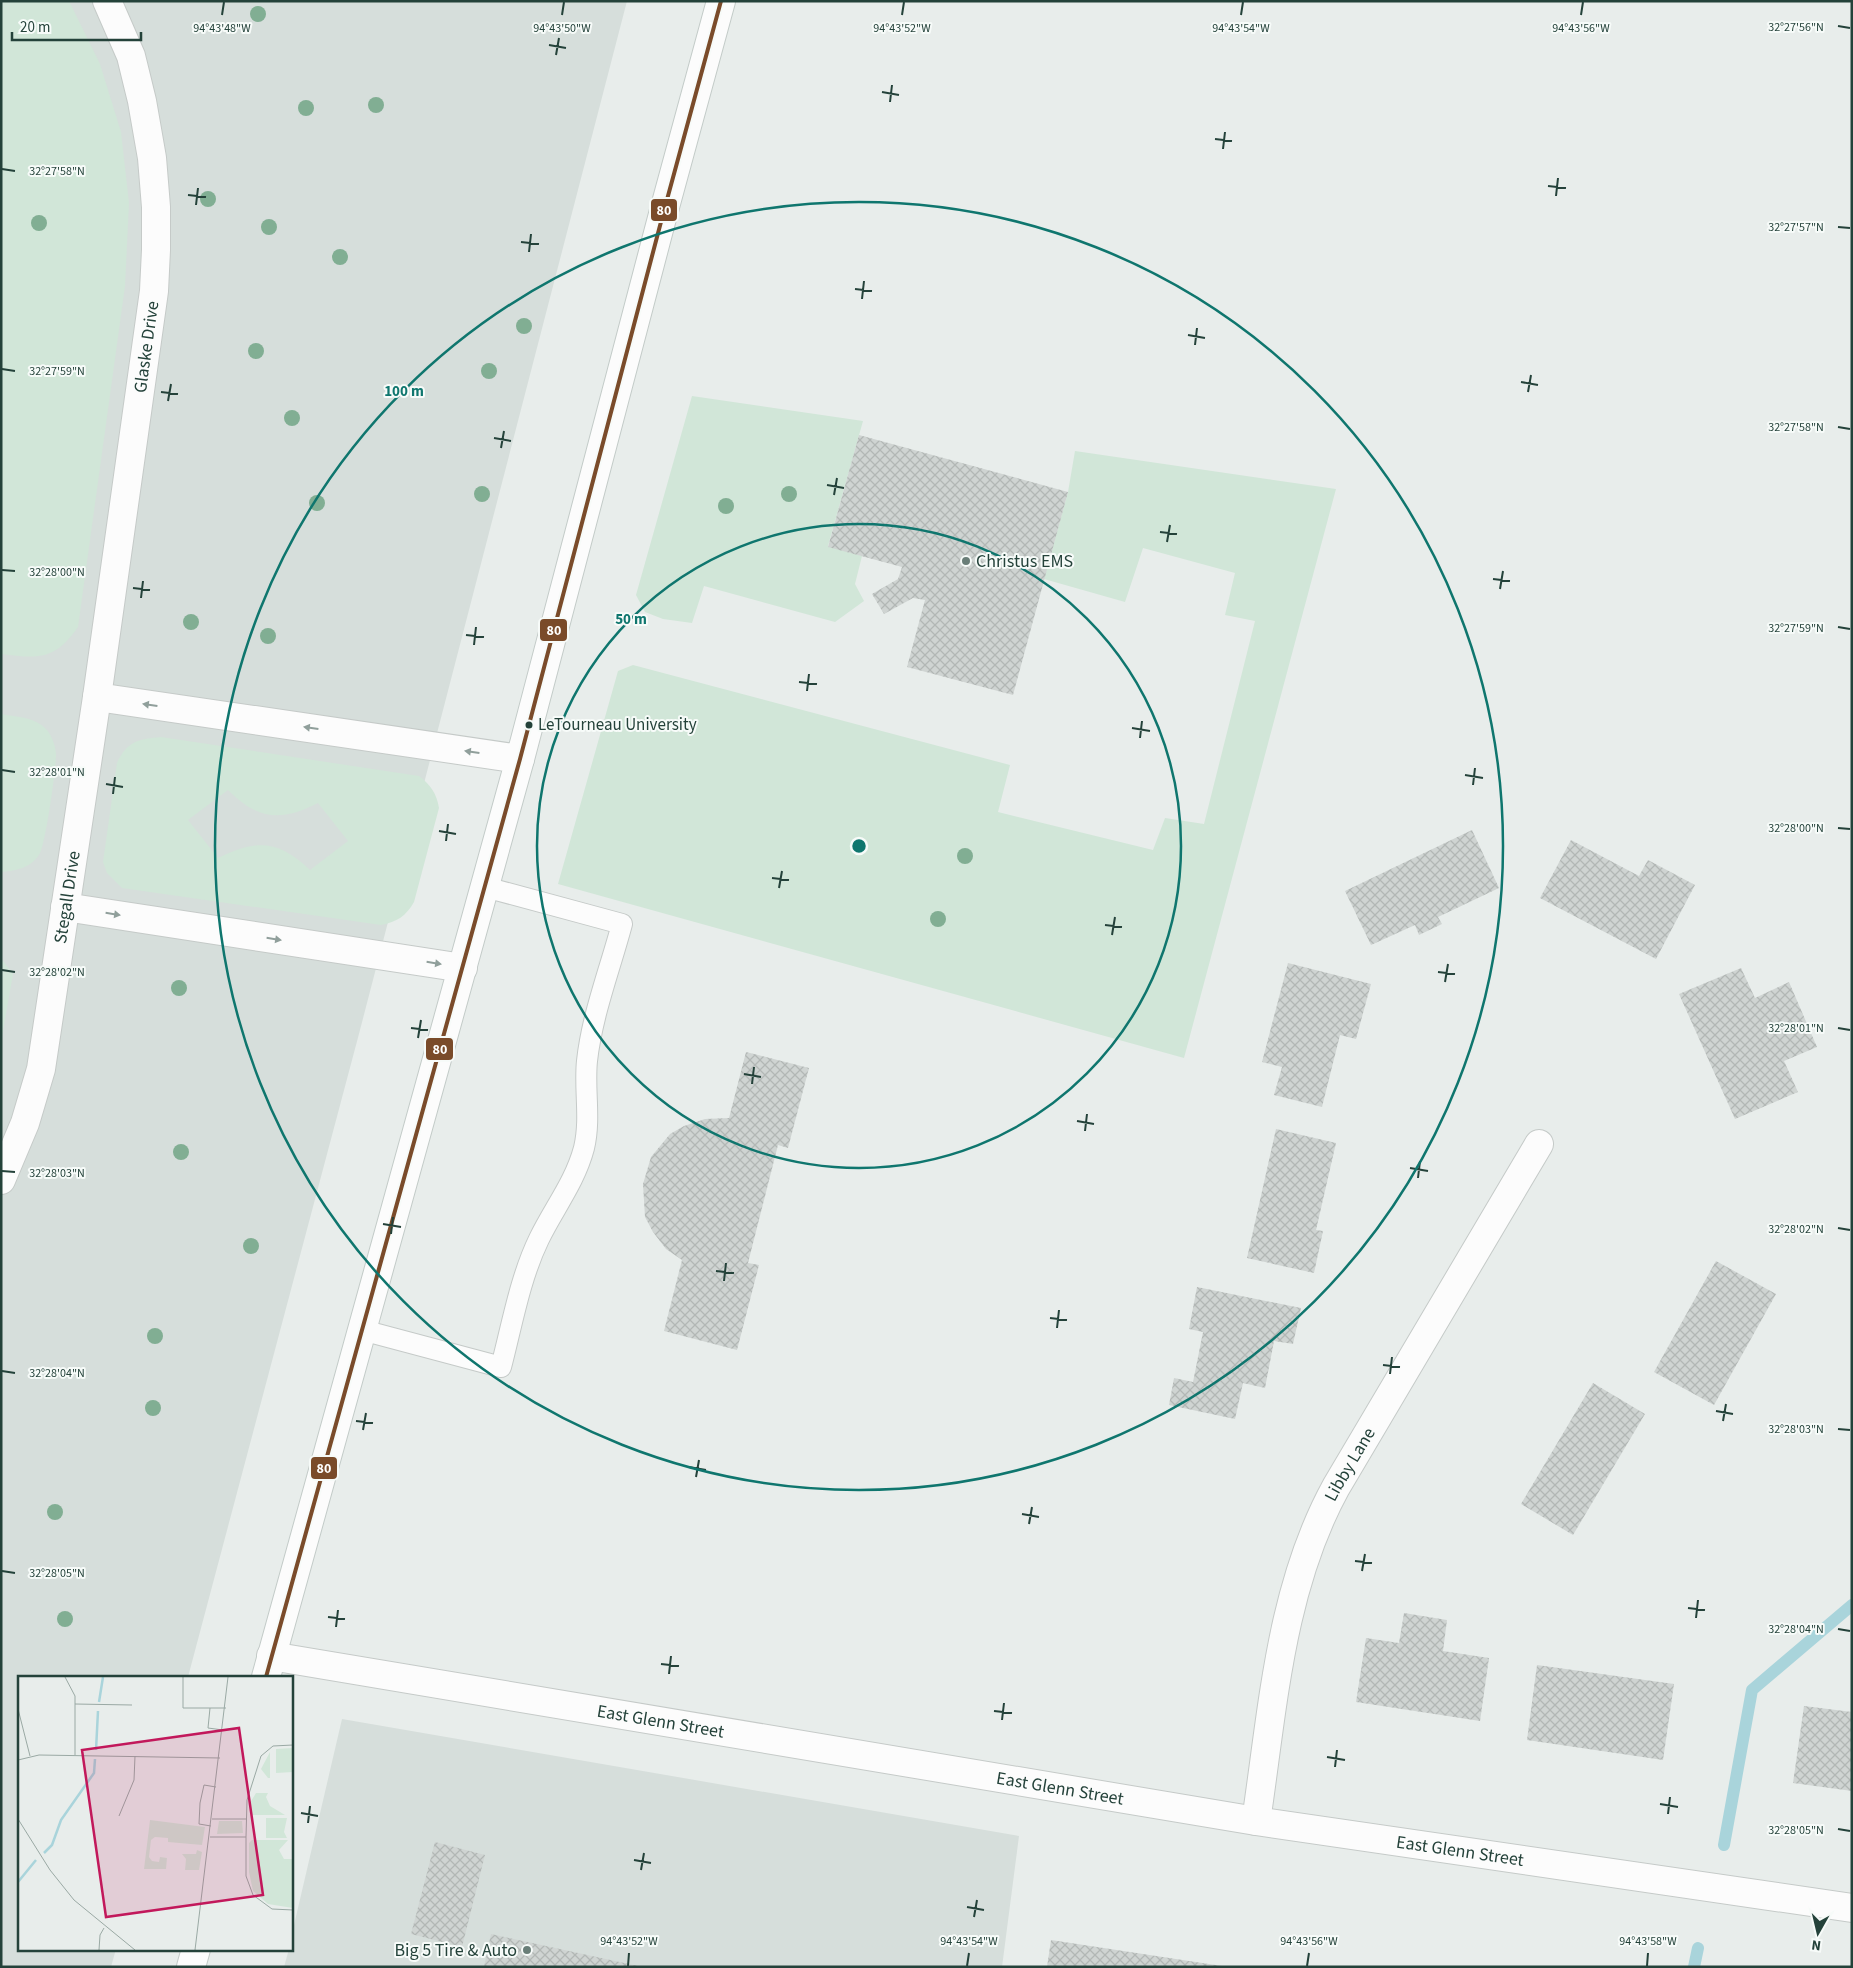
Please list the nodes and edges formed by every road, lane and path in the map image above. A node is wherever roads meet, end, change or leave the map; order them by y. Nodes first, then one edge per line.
1 (106, 1) edge
2 (721, 1) edge
3 (97, 697) junction
4 (520, 759) junction
5 (485, 887) junction
6 (65, 907) junction
7 (463, 968) junction
8 (1539, 1144) dead end
9 (1, 1180) edge
10 (362, 1330) junction
11 (269, 1666) edge
12 (1256, 1820) junction
13 (1852, 1908) edge
14 (196, 1950) edge
15 (192, 1967) edge

1 - 3 street, Glaske Drive
2 - 4 street
4 -> 3 street
3 - 6 street, Stegall Drive
4 - 5 street
5 - 7 street
5 - 10 lane
6 -> 7 street
6 - 9 street, Stegall Drive
7 - 10 street
8 - 12 street, Libby Lane
10 - 11 street
11 - 12 street, East Glenn Street
12 - 13 street, East Glenn Street
14 - 15 street

